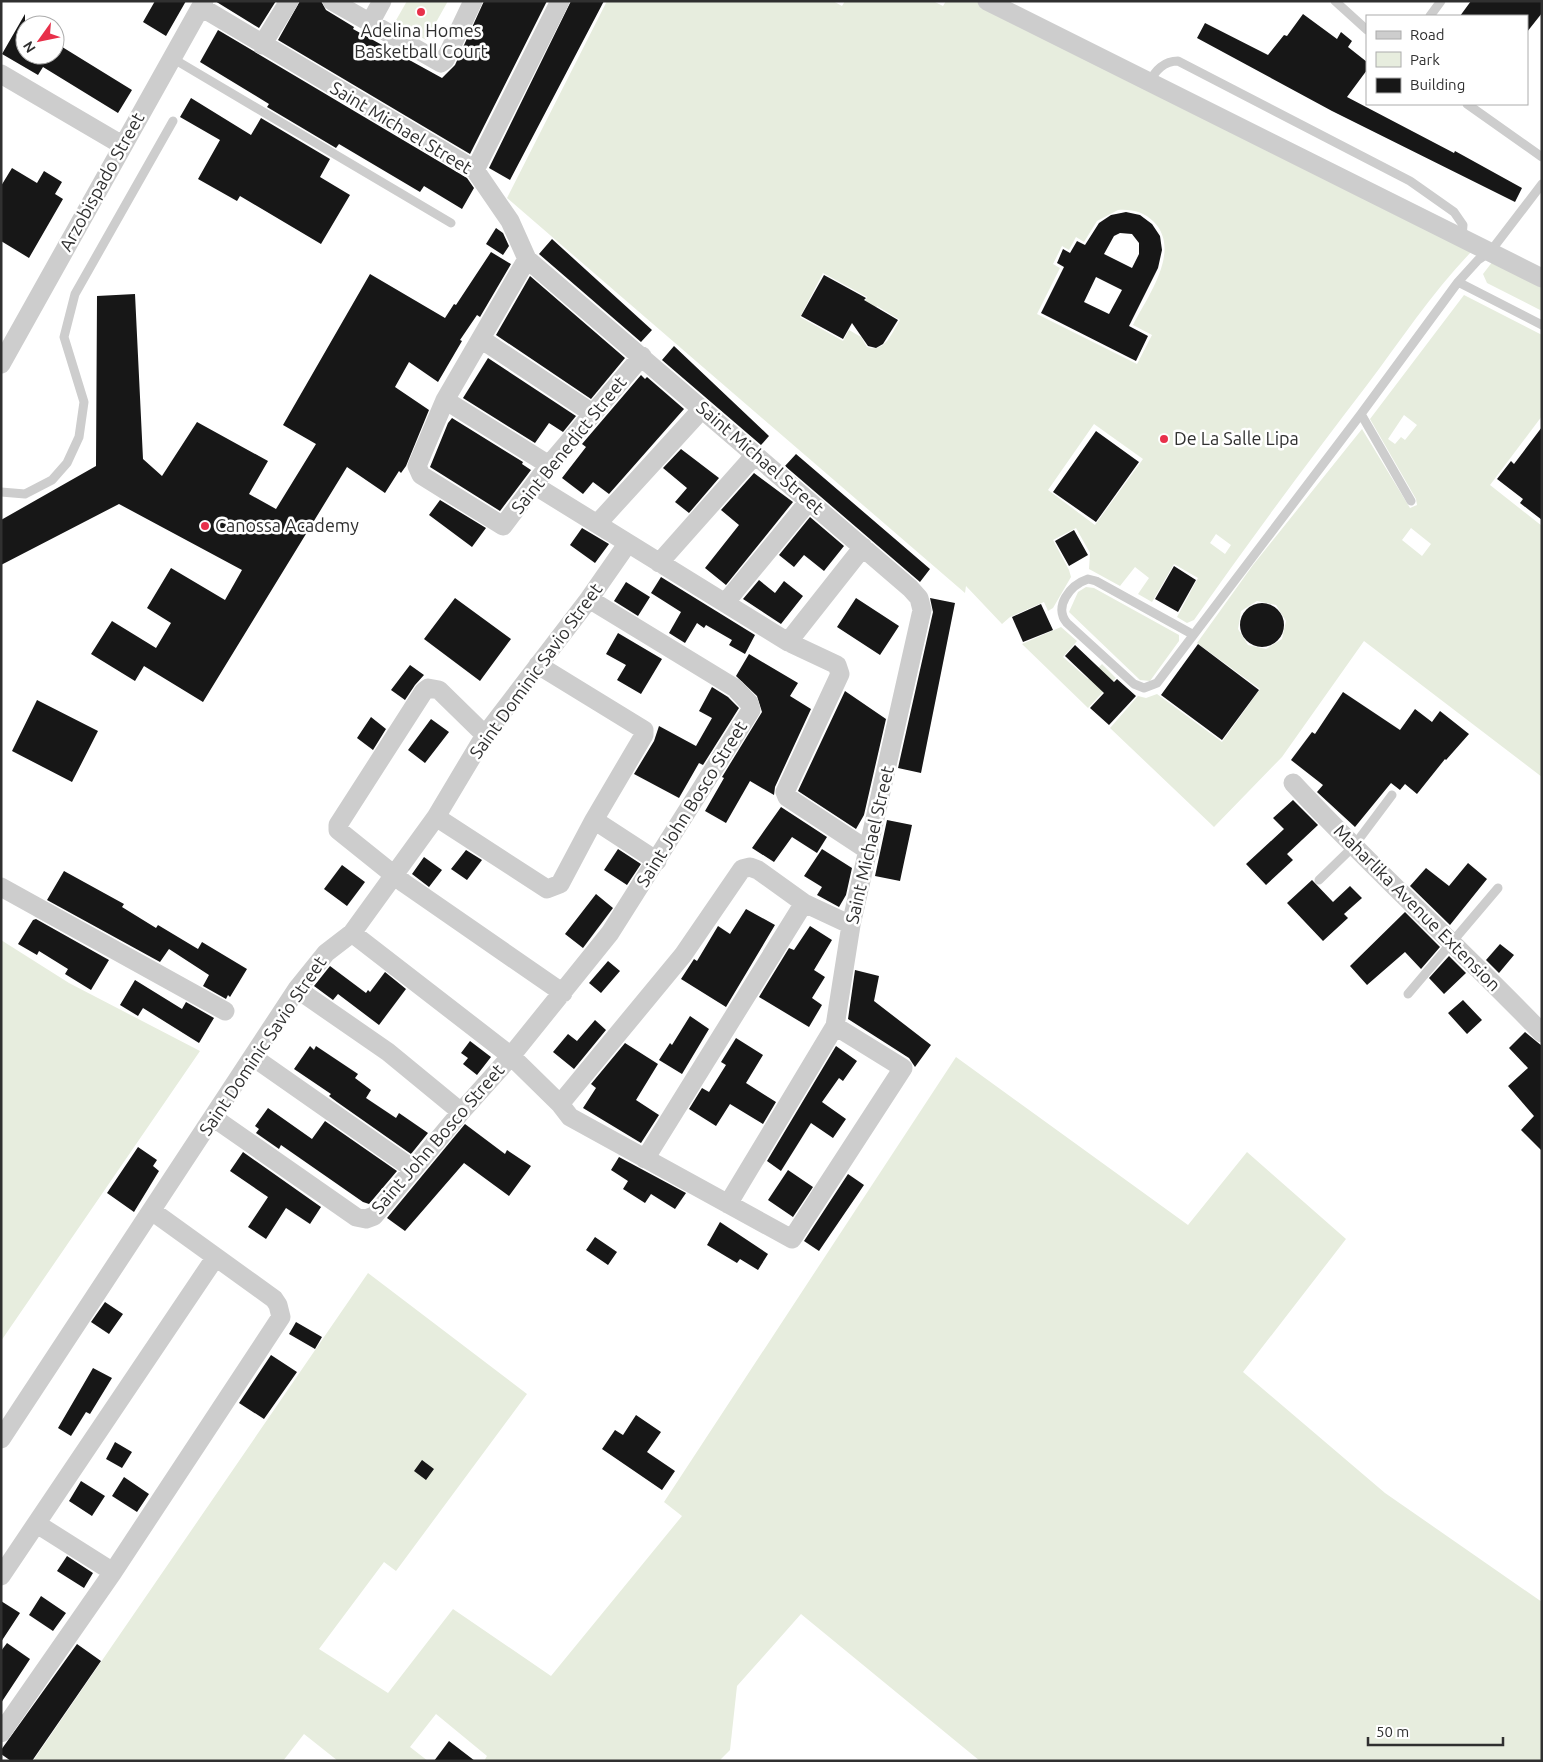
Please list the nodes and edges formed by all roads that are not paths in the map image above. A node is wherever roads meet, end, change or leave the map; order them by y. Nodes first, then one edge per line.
1 (289, 1) edge
2 (332, 1) edge
3 (382, 1) edge
4 (473, 1) edge
5 (560, 1) edge
6 (987, 1) edge
7 (1335, 1) edge
8 (1441, 1) edge
9 (203, 3) edge
10 (1431, 15) edge
11 (370, 23) junction
12 (1366, 29) edge
13 (262, 45) junction
14 (172, 58) junction
15 (1, 74) edge
16 (1150, 82) junction
17 (1468, 105) edge
18 (173, 121) dead end
19 (122, 145) junction
20 (1542, 157) edge
21 (475, 170) junction
22 (1542, 184) edge
23 (451, 223) dead end
24 (1462, 239) junction
25 (1490, 252) junction
26 (527, 259) junction
27 (1542, 278) edge
28 (1458, 282) junction
29 (1542, 324) edge
30 (481, 339) junction
31 (642, 356) junction
32 (1, 364) edge
33 (446, 400) junction
34 (702, 409) junction
35 (592, 413) junction
36 (1361, 414) junction
37 (754, 456) junction
38 (549, 465) junction
39 (534, 486) junction
40 (1, 492) edge
41 (809, 501) junction
42 (1411, 501) dead end
43 (597, 524) junction
44 (628, 543) junction
45 (863, 547) junction
46 (660, 563) junction
47 (589, 599) junction
48 (725, 603) junction
49 (1192, 634) junction
50 (788, 642) junction
51 (538, 665) junction
52 (485, 735) junction
53 (1293, 783) dead end
54 (1392, 795) dead end
55 (436, 817) junction
56 (594, 820) junction
57 (1353, 847) junction
58 (869, 851) junction
59 (657, 861) junction
60 (394, 874) junction
61 (1320, 880) dead end
62 (1, 887) edge
63 (1498, 888) dead end
64 (804, 903) junction
65 (851, 926) junction
66 (352, 933) junction
67 (1454, 942) junction
68 (297, 989) junction
69 (563, 994) junction
70 (1408, 994) dead end
71 (225, 1011) dead end
72 (835, 1026) junction
73 (1542, 1033) edge
74 (511, 1056) junction
75 (253, 1057) junction
76 (560, 1104) junction
77 (461, 1112) junction
78 (214, 1118) junction
79 (645, 1159) junction
80 (412, 1169) junction
81 (728, 1204) junction
82 (152, 1211) junction
83 (215, 1258) junction
84 (1, 1439) edge
85 (37, 1524) junction
86 (113, 1572) junction
87 (2, 1574) edge
88 (1, 1733) edge

1 - 13 street
2 - 11 street
3 - 11 street
4 - 11 street
5 - 21 street
6 - 16 street
7 - 12 lane
8 - 10 lane
9 - 13 street, Saint Michael Street
9 - 14 street, Arzobispado Street
13 - 21 street, Saint Michael Street
14 - 19 street, Arzobispado Street
14 - 23 lane
15 - 19 street
16 - 24 street
16 - 24 lane
17 - 20 lane
18 - 40 lane
19 - 32 street, Arzobispado Street
21 - 26 street, Saint Michael Street
22 - 25 lane
24 - 25 street
25 - 27 street
25 - 28 lane
26 - 30 street, Saint Benedict Street
26 - 31 street, Saint Michael Street
28 - 29 lane
28 - 36 lane
30 - 33 street, Saint Benedict Street
30 - 35 street
31 - 34 street, Saint Michael Street
31 - 35 street, Saint Benedict Street
33 - 38 street
33 - 39 street, Saint Benedict Street
34 - 37 street, Saint Michael Street
34 - 43 street
35 - 38 street, Saint Benedict Street
36 - 42 lane
36 - 49 lane
37 - 41 street, Saint Michael Street
37 - 46 street
38 - 39 street, Saint Benedict Street
39 - 43 street
41 - 45 street, Saint Michael Street
41 - 48 street
43 - 44 street
44 - 46 street
44 - 47 street, Saint Dominic Savio Street
45 - 50 street
45 - 58 street, Saint Michael Street
46 - 48 street
47 - 51 street, Saint Dominic Savio Street
47 - 59 street, Saint John Bosco Street
48 - 50 street
49 - 49 lane
50 - 58 street
51 - 52 street, Saint Dominic Savio Street
51 - 56 street
52 - 55 street, Saint Dominic Savio Street
52 - 60 street
53 - 57 street, Maharlika Avenue Extension
54 - 57 lane
55 - 56 street
55 - 60 street, Saint Dominic Savio Street
56 - 59 street
57 - 61 lane
57 - 67 street, Maharlika Avenue Extension
58 - 65 street, Saint Michael Street
59 - 69 street, Saint John Bosco Street
60 - 66 street, Saint Dominic Savio Street
60 - 69 street
62 - 71 street
63 - 67 lane
64 - 65 street
64 - 76 street
64 - 79 street
65 - 72 street, Saint Michael Street
66 - 68 street, Saint Dominic Savio Street
66 - 74 street
67 - 70 lane
67 - 73 street, Maharlika Avenue Extension
68 - 75 street, Saint Dominic Savio Street
68 - 77 street
69 - 74 street, Saint John Bosco Street
72 - 81 street
72 - 81 street, Saint John Bosco Street
74 - 76 street, Saint John Bosco Street
74 - 77 street, Saint John Bosco Street
75 - 78 street, Saint Dominic Savio Street
75 - 80 street
76 - 79 street, Saint John Bosco Street
77 - 80 street, Saint John Bosco Street
78 - 80 street, Saint John Bosco Street
78 - 82 street, Saint Dominic Savio Street
79 - 81 street, Saint John Bosco Street
82 - 83 street
82 - 84 street, Saint Dominic Savio Street
83 - 85 street
83 - 86 street
85 - 86 street
85 - 87 street
86 - 88 street

